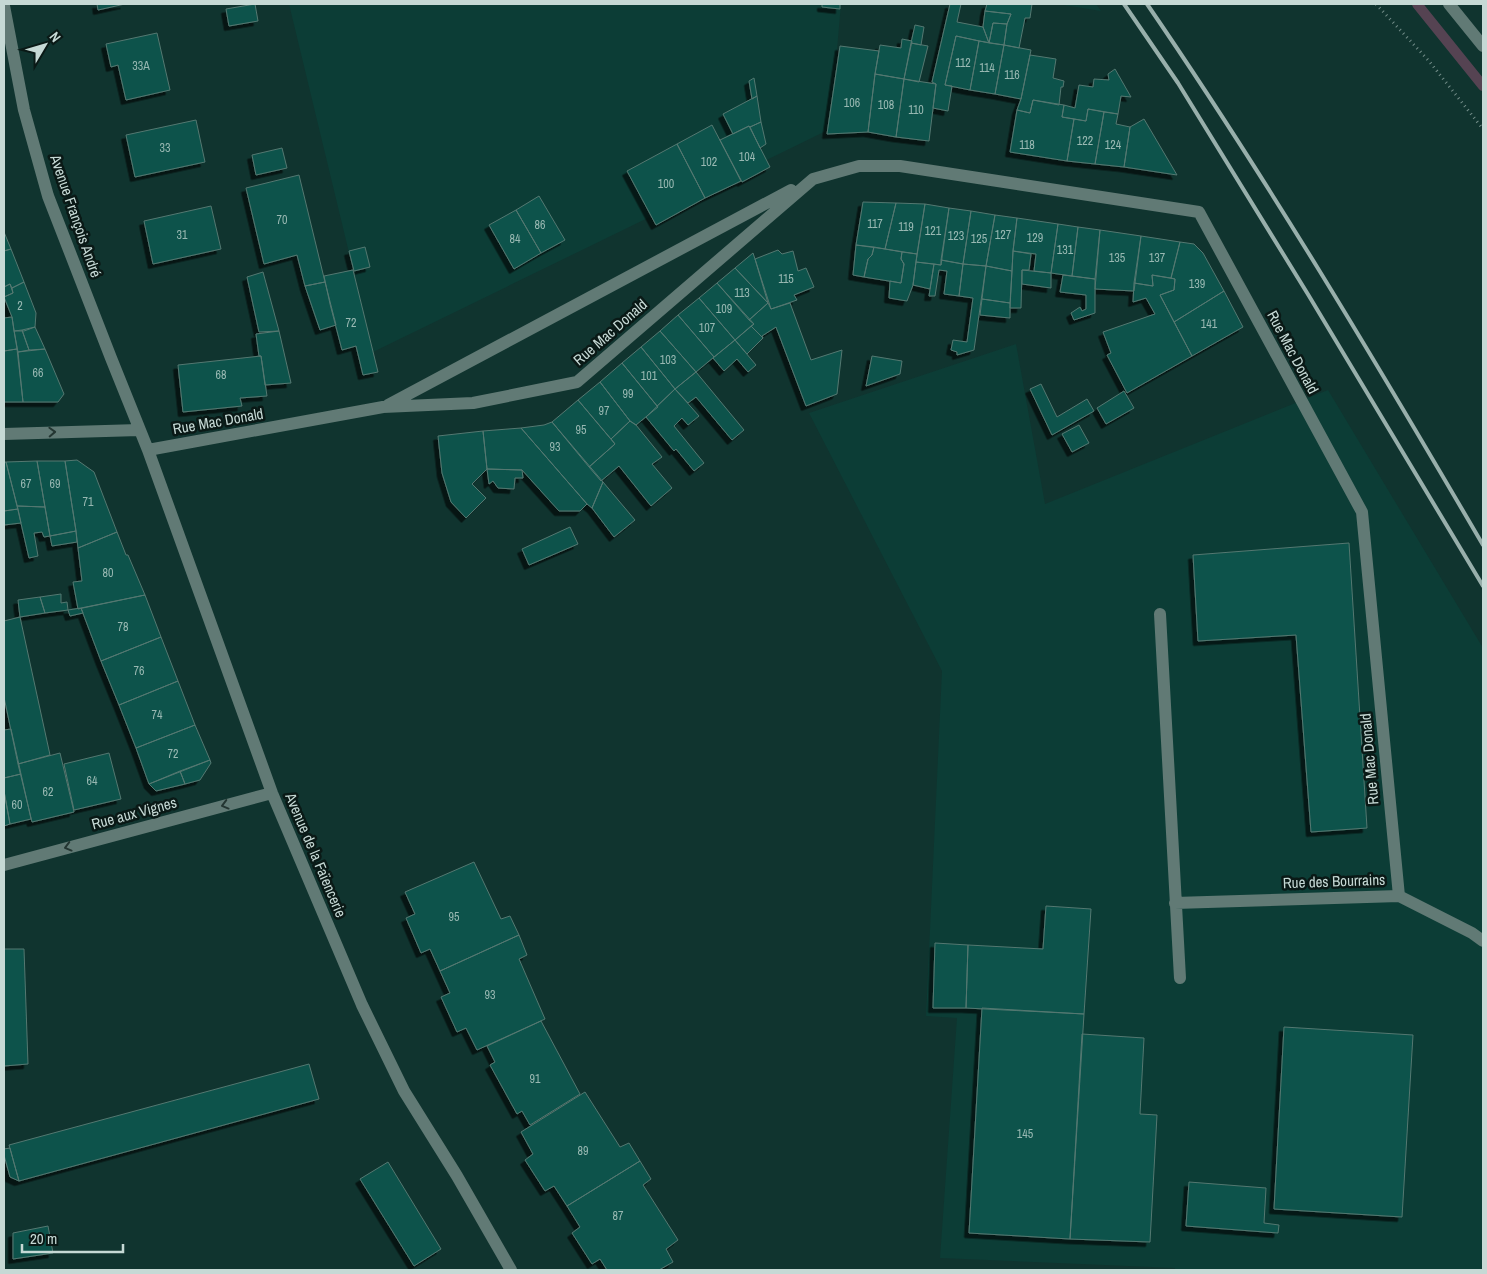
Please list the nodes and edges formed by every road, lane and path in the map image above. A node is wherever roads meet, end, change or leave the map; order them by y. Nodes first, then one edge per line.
1 (1376, 4) edge
2 (1449, 4) edge
3 (4, 6) edge
4 (1483, 46) edge
5 (1483, 129) edge
6 (813, 179) junction
7 (383, 407) junction
8 (139, 430) junction
9 (4, 434) edge
10 (148, 450) junction
11 (1160, 614) dead end
12 (272, 793) junction
13 (4, 865) edge
14 (1399, 896) junction
15 (1175, 903) junction
16 (1483, 942) edge
17 (1180, 978) dead end
18 (510, 1270) edge

1 - 5 path
2 - 4 street
3 - 8 street, Avenue François André
6 - 7 street, Rue Mac Donald
6 - 7 street, Rue Mac Donald
6 - 14 street, Rue Mac Donald
7 - 10 street, Rue Mac Donald
9 -> 8 street
8 - 10 street, Avenue de la Faïencerie
10 - 12 street, Avenue de la Faïencerie
11 - 15 street
12 -> 13 street, Rue aux Vignes
12 - 18 street, Avenue de la Faïencerie
14 - 15 street, Rue des Bourrains
14 - 16 street, Rue des Bourrains
15 - 17 street

